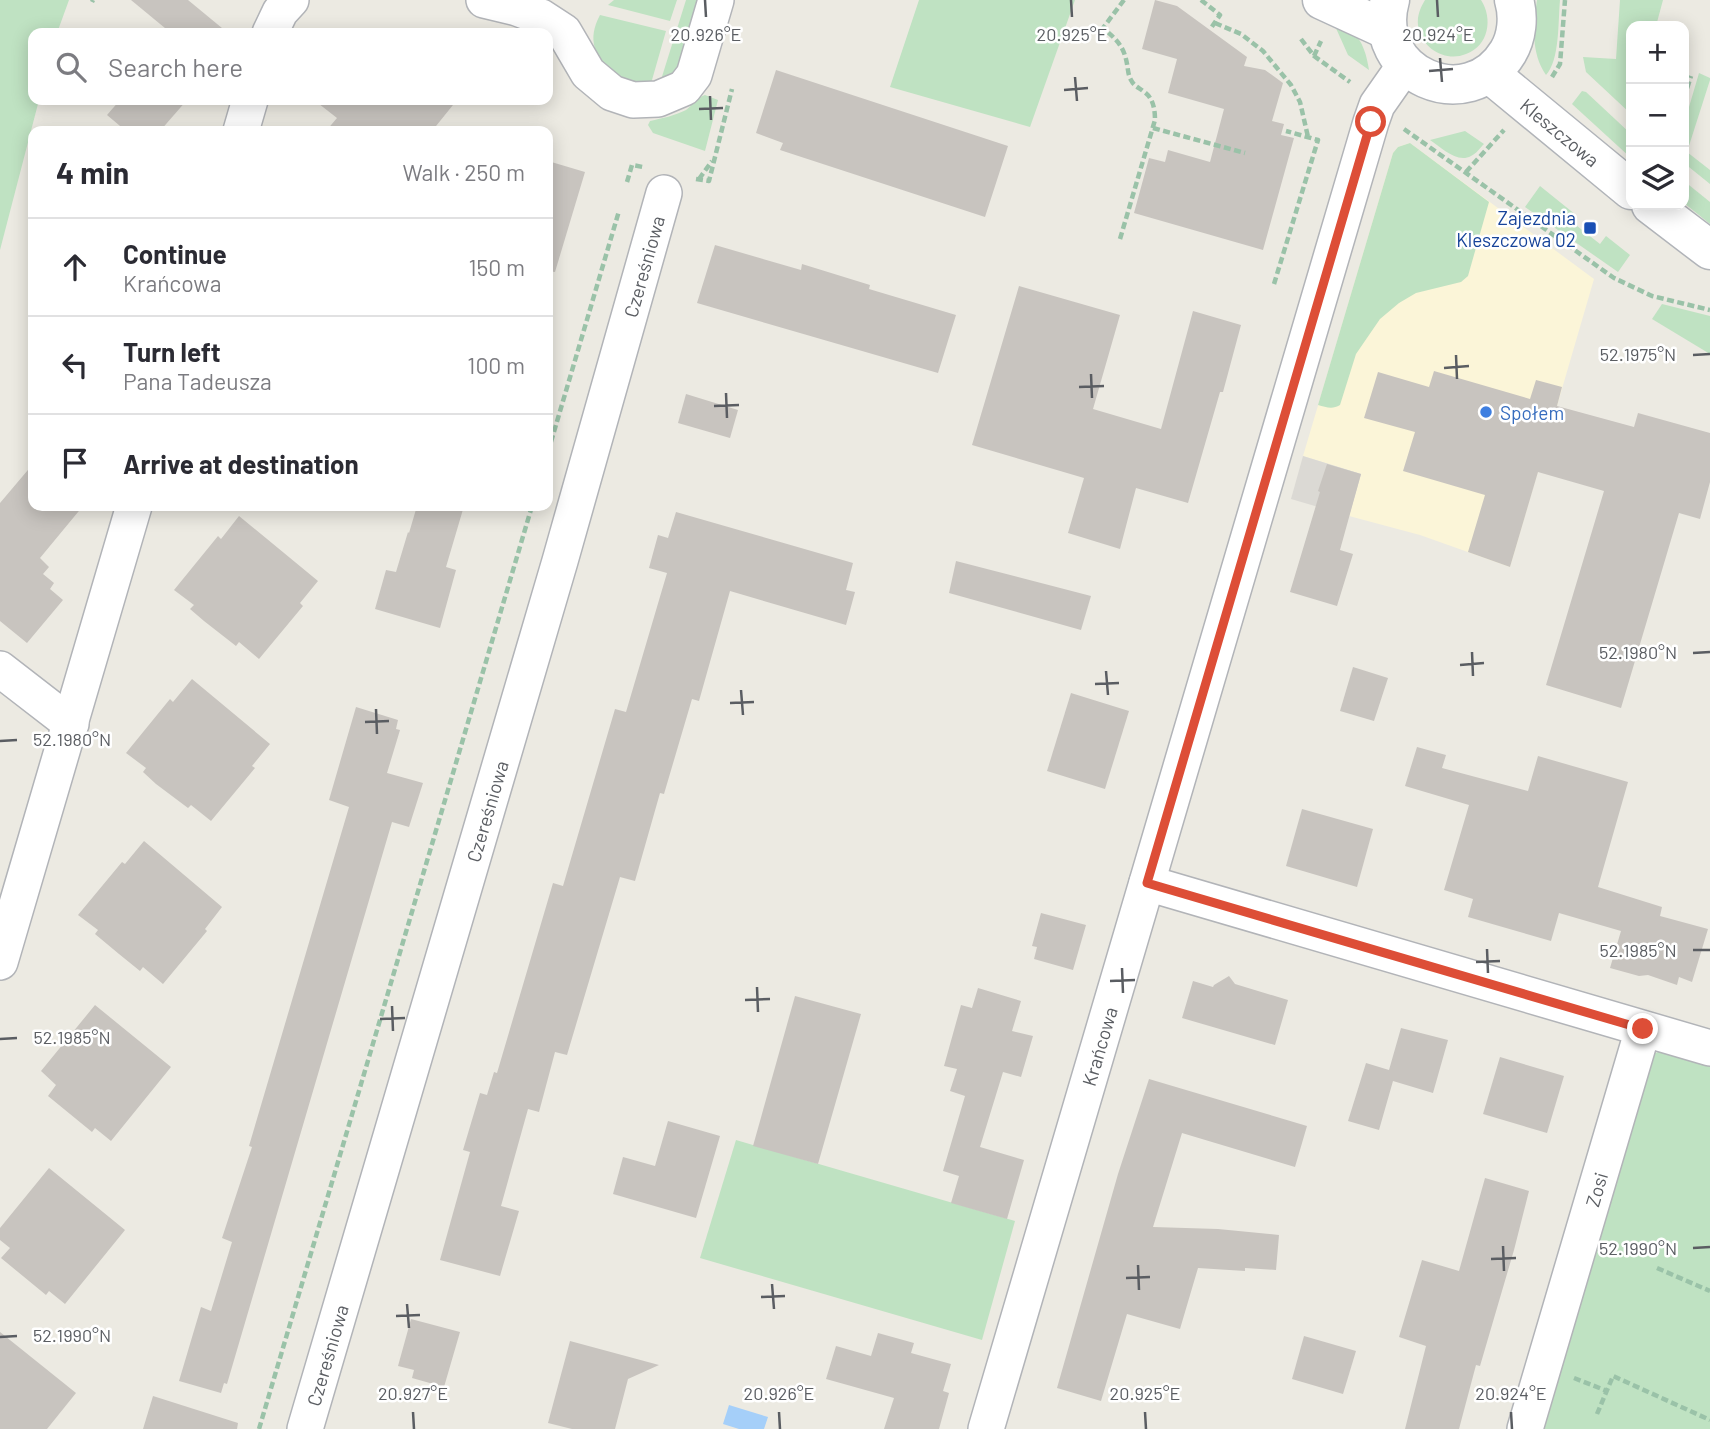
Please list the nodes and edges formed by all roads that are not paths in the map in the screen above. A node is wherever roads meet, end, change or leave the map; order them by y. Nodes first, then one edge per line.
1 (290, 0) edge
2 (484, 0) edge
3 (716, 0) edge
4 (1322, 0) edge
5 (1514, 0) edge
6 (1388, 15) edge
7 (272, 28) edge
8 (1405, 65) junction
9 (1490, 74) junction
10 (249, 105) edge
11 (242, 126) edge
12 (1626, 186) edge
13 (664, 193) dead end
14 (1658, 210) edge
15 (1710, 250) edge
16 (133, 511) edge
17 (0, 669) edge
18 (71, 724) junction
19 (1147, 883) junction
20 (0, 962) edge
21 (1643, 1029) junction
22 (1710, 1048) edge
23 (305, 1429) edge
24 (986, 1429) edge
25 (1525, 1429) edge

1 - 7 street
2 - 3 street
4 - 6 main road
5 - 9 main road
6 - 8 main road
8 - 9 main road
8 - 19 street, Krańcowa
9 - 12 main road, Kleszczowa
10 - 11 street
13 - 23 street, Czereśniowa
14 - 15 main road
16 - 18 street
17 - 18 street
18 - 20 street
19 - 21 street
19 - 24 street, Krańcowa
21 - 22 street
21 - 25 street, Zosi

